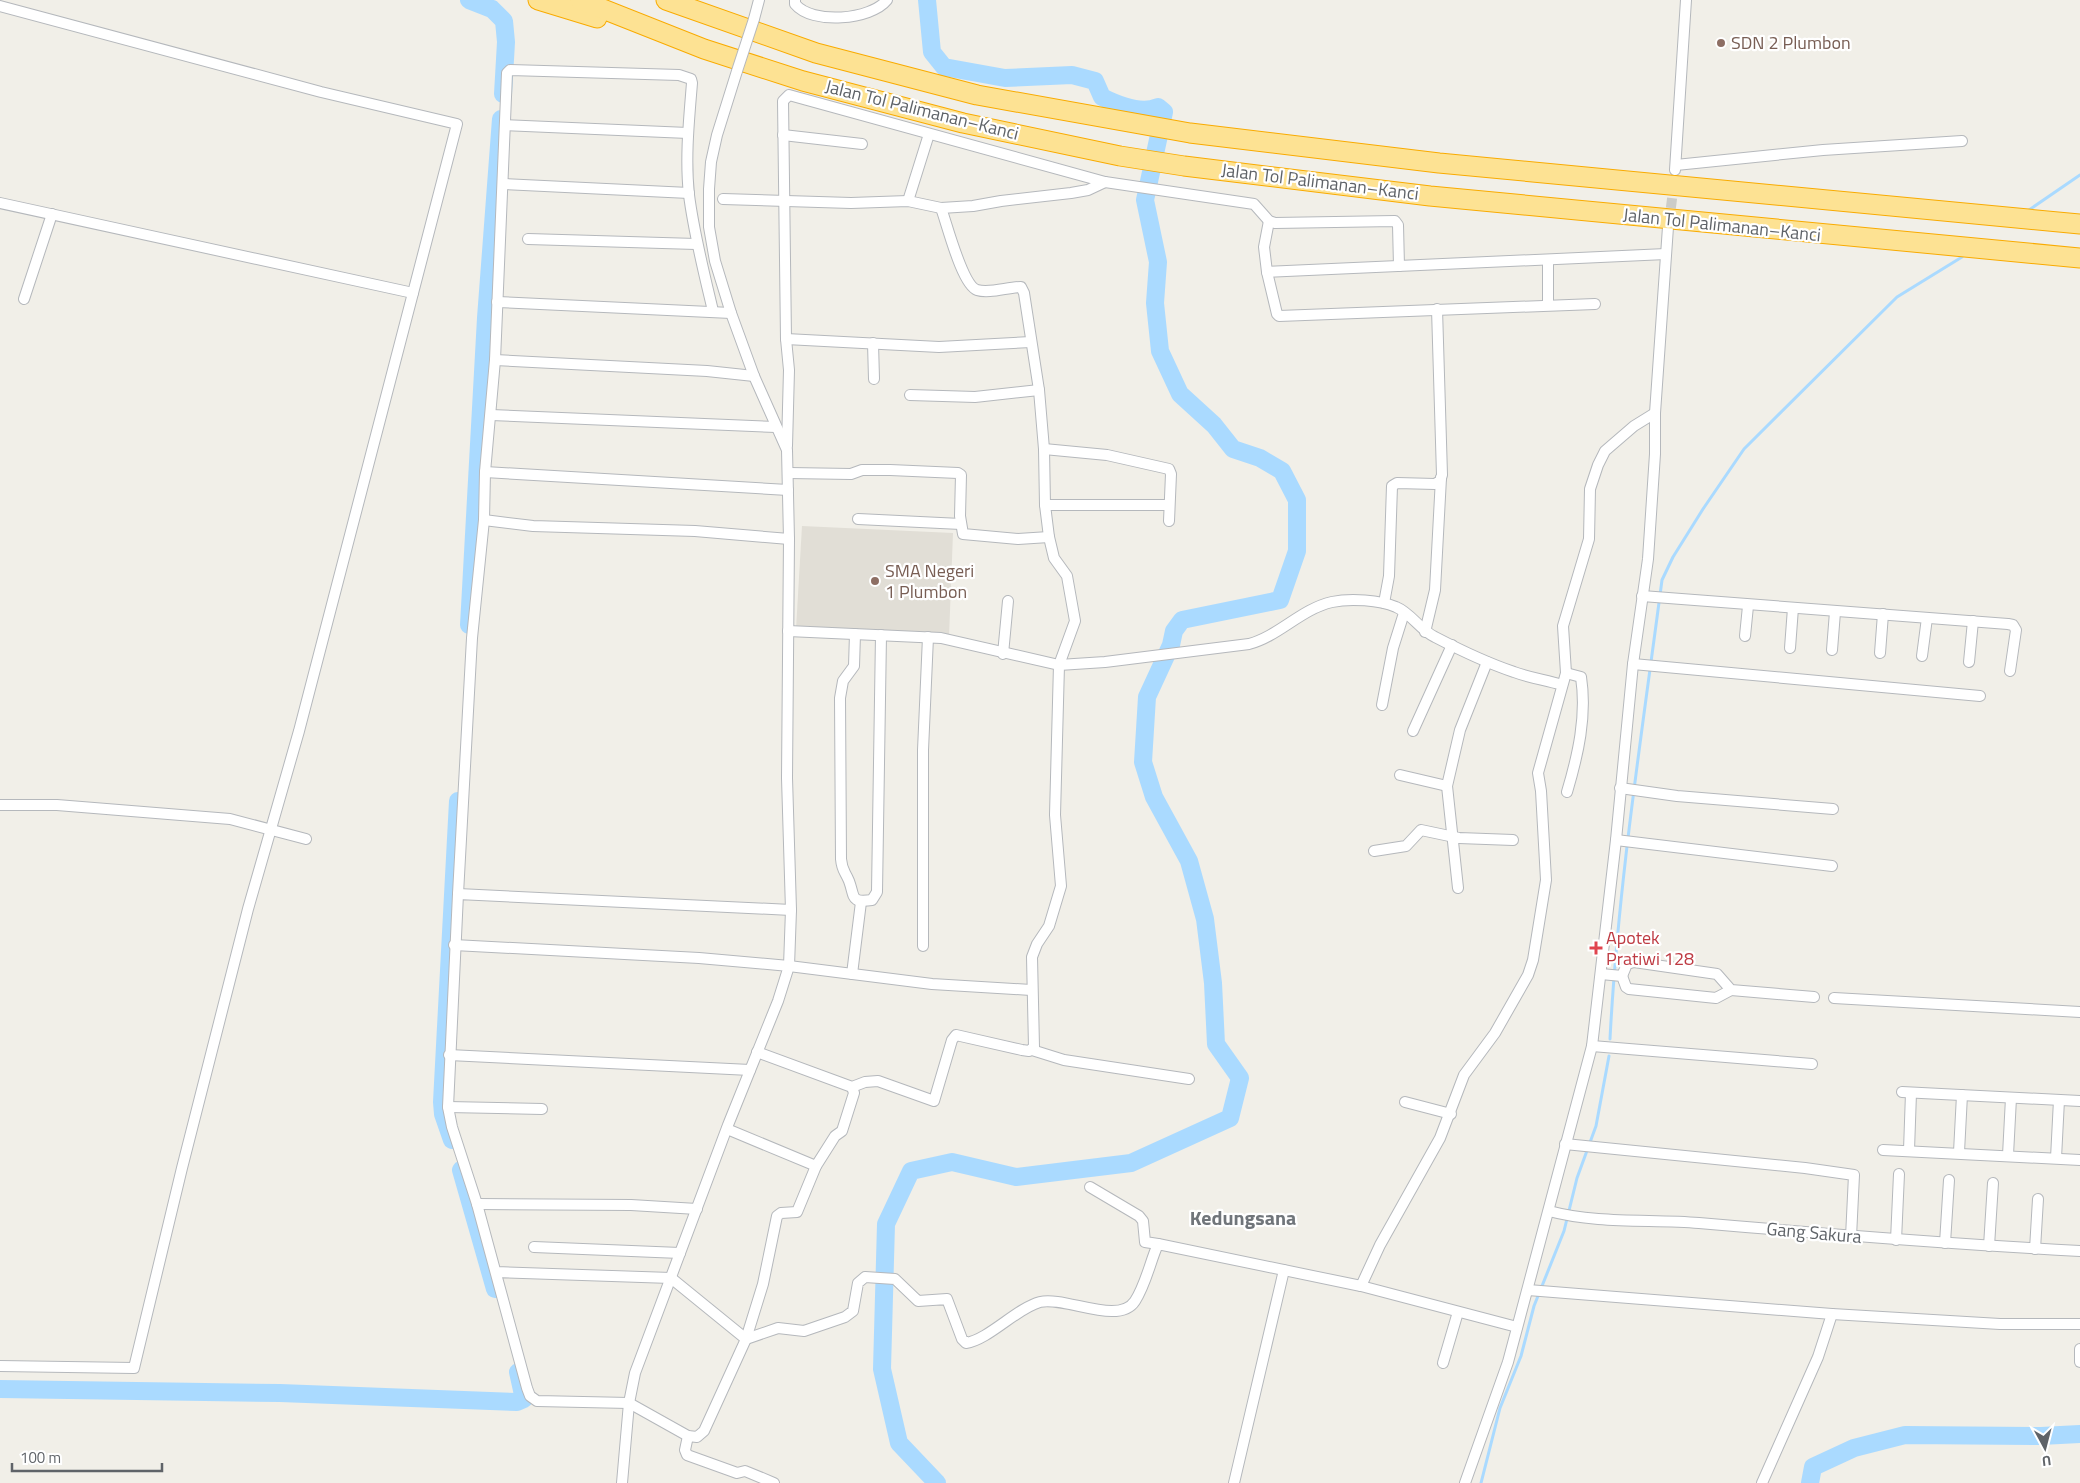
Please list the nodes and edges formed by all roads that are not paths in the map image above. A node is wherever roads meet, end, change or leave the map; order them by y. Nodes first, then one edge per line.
1 (538, 0) edge
2 (580, 0) edge
3 (666, 0) edge
4 (759, 0) edge
5 (795, 0) edge
6 (887, 0) edge
7 (1686, 0) edge
8 (0, 6) edge
9 (704, 49) junction
10 (505, 125) junction
11 (688, 133) junction
12 (929, 134) junction
13 (784, 135) junction
14 (1962, 141) dead end
15 (862, 144) dead end
16 (1385, 157) junction
17 (1105, 182) junction
18 (503, 184) junction
19 (1382, 190) junction
20 (689, 193) junction
21 (723, 199) dead end
22 (784, 199) junction
23 (908, 201) junction
24 (0, 203) edge
25 (941, 208) junction
26 (52, 214) junction
27 (1269, 221) junction
28 (2080, 224) edge
29 (1668, 227) tunnel mouth
30 (528, 239) dead end
31 (696, 244) junction
32 (1666, 254) junction
33 (2080, 258) edge
34 (1548, 260) junction
35 (1399, 266) junction
36 (1267, 272) junction
37 (413, 293) junction
38 (24, 299) dead end
39 (497, 302) junction
40 (1548, 304) junction
41 (1595, 304) dead end
42 (1437, 309) junction
43 (714, 311) junction
44 (732, 313) junction
45 (786, 339) junction
46 (1031, 342) junction
47 (873, 343) junction
48 (495, 360) junction
49 (754, 376) junction
50 (874, 379) dead end
51 (1039, 390) junction
52 (910, 395) dead end
53 (1655, 413) junction
54 (491, 415) junction
55 (776, 427) junction
56 (1044, 449) junction
57 (787, 450) junction
58 (485, 472) junction
59 (789, 473) junction
60 (1442, 478) junction
61 (788, 490) junction
62 (1045, 505) junction
63 (1169, 505) junction
64 (858, 519) dead end
65 (484, 520) junction
66 (1168, 521) dead end
67 (961, 524) junction
68 (1049, 537) junction
69 (789, 539) junction
70 (1646, 597) junction
71 (1008, 601) dead end
72 (1384, 603) junction
73 (1748, 606) junction
74 (1793, 608) junction
75 (1835, 612) junction
76 (1404, 613) junction
77 (1883, 614) junction
78 (1927, 618) junction
79 (1973, 621) junction
80 (788, 631) junction
81 (1425, 632) junction
82 (855, 634) junction
83 (881, 635) junction
84 (1745, 636) dead end
85 (928, 637) junction
86 (1452, 645) junction
87 (1790, 648) dead end
88 (1832, 650) dead end
89 (1880, 653) dead end
90 (1003, 654) junction
91 (1922, 656) dead end
92 (1487, 662) junction
93 (1969, 662) dead end
94 (1636, 664) junction
95 (1059, 665) junction
96 (2010, 671) dead end
97 (1566, 673) junction
98 (1562, 685) junction
99 (1980, 696) dead end
100 (1382, 705) dead end
101 (1413, 731) dead end
102 (1400, 776) dead end
103 (1447, 786) junction
104 (1630, 789) junction
105 (1567, 792) dead end
106 (0, 805) edge
107 (1832, 809) dead end
108 (270, 830) junction
109 (1451, 837) junction
110 (306, 839) dead end
111 (1513, 840) dead end
112 (1620, 840) junction
113 (1374, 851) dead end
114 (1832, 866) dead end
115 (1458, 888) dead end
116 (458, 894) junction
117 (861, 902) junction
118 (790, 910) junction
119 (454, 945) junction
120 (923, 946) dead end
121 (788, 966) junction
122 (852, 974) junction
123 (1613, 975) junction
124 (1031, 990) junction
125 (1731, 990) junction
126 (1814, 997) dead end
127 (1834, 998) dead end
128 (2080, 1012) edge
129 (1592, 1046) junction
130 (1032, 1050) junction
131 (757, 1052) junction
132 (450, 1055) junction
133 (1812, 1064) dead end
134 (750, 1070) junction
135 (1189, 1079) dead end
136 (852, 1087) junction
137 (1962, 1095) junction
138 (2010, 1098) junction
139 (2060, 1100) junction
140 (2080, 1101) edge
141 (1405, 1102) dead end
142 (448, 1107) junction
143 (542, 1109) dead end
144 (1451, 1114) junction
145 (726, 1129) junction
146 (1565, 1144) junction
147 (1883, 1150) dead end
148 (1909, 1150) junction
149 (1959, 1152) junction
150 (2008, 1156) junction
151 (2056, 1158) junction
152 (2080, 1160) edge
153 (816, 1166) junction
154 (1899, 1174) dead end
155 (1949, 1180) dead end
156 (1992, 1183) dead end
157 (1090, 1188) dead end
158 (2038, 1199) dead end
159 (478, 1204) junction
160 (696, 1209) junction
161 (1554, 1212) junction
162 (1851, 1237) junction
163 (1896, 1240) junction
164 (1945, 1243) junction
165 (1158, 1244) junction
166 (1988, 1246) junction
167 (534, 1247) dead end
168 (2035, 1249) junction
169 (2080, 1251) edge
170 (680, 1253) junction
171 (1284, 1270) junction
172 (496, 1272) junction
173 (671, 1278) junction
174 (1361, 1286) junction
175 (1534, 1290) junction
176 (1458, 1312) junction
177 (1832, 1314) junction
178 (2080, 1324) edge
179 (1517, 1326) junction
180 (746, 1339) junction
181 (2080, 1349) edge
182 (2080, 1362) edge
183 (1443, 1363) dead end
184 (0, 1366) edge
185 (629, 1403) junction
186 (688, 1436) junction
187 (622, 1483) edge
188 (774, 1483) edge
189 (1234, 1483) edge
190 (1465, 1483) edge
191 (1762, 1483) edge

1 - 9 highway
2 - 9 highway, Jalan Tol Palimanan–Kanci
3 - 16 highway, Jalan Tol Palimanan–Kanci
4 - 44 street, bridge
5 - 6 street
7 - 14 street
8 - 37 street
9 - 19 highway, Jalan Tol Palimanan–Kanci
10 - 11 street
10 - 11 street
10 - 18 street
11 - 20 street
12 - 13 street
12 - 17 street
12 - 23 street
13 - 15 street
13 - 22 street
16 - 19 highway
16 - 28 highway, Jalan Tol Palimanan–Kanci
17 - 25 street
17 - 27 street
18 - 20 street
18 - 39 street
19 - 33 highway, Jalan Tol Palimanan–Kanci
20 - 31 street
21 - 22 street
22 - 23 street
22 - 45 street
23 - 25 street
24 - 26 street
25 - 46 street
26 - 37 street
26 - 38 street
27 - 35 street
27 - 36 street
29 - 32 street
30 - 31 street
31 - 43 street
32 - 34 street
32 - 53 street
34 - 35 street
34 - 40 street
35 - 36 street
36 - 42 street
37 - 108 street
39 - 43 street
39 - 48 street
40 - 41 street
40 - 42 street
42 - 60 street
43 - 44 street
44 - 49 street
45 - 47 street
45 - 57 street
46 - 47 street
46 - 51 street
47 - 50 street
48 - 49 street
48 - 54 street
49 - 55 street
51 - 52 street
51 - 56 street
53 - 70 street
53 - 97 street
54 - 55 street
54 - 58 street
55 - 57 street
56 - 62 street
56 - 63 street
57 - 59 street
58 - 61 street
58 - 65 street
59 - 61 street
59 - 67 street
60 - 72 street
60 - 81 street
61 - 69 street
62 - 63 street
62 - 68 street
63 - 66 street
64 - 67 street
65 - 69 street
65 - 116 street
67 - 68 street
68 - 95 street
69 - 80 street
70 - 73 street
70 - 94 street
71 - 90 street
72 - 76 street
72 - 95 street
73 - 74 street
73 - 84 street
74 - 75 street
74 - 87 street
75 - 77 street
75 - 88 street
76 - 81 street
76 - 100 street
77 - 78 street
77 - 89 street
78 - 79 street
78 - 91 street
79 - 93 street
79 - 96 street
80 - 82 street
80 - 118 street
81 - 86 street
82 - 83 street
82 - 117 street
83 - 85 street
83 - 117 street
85 - 90 street
85 - 120 street
86 - 92 street
86 - 101 street
90 - 95 street
92 - 98 street
92 - 103 street
94 - 99 street
94 - 104 street
95 - 124 street
97 - 98 street
97 - 105 street
98 - 144 street
102 - 103 street
103 - 109 street
104 - 107 street
104 - 112 street
106 - 108 street
108 - 110 street
108 - 184 street
109 - 111 street
109 - 113 street
109 - 115 street
112 - 114 street
112 - 123 street
116 - 118 street
116 - 119 street
117 - 122 street
118 - 121 street
119 - 121 street
119 - 132 street
121 - 122 street
121 - 131 street
122 - 124 street
123 - 125 street
123 - 125 street
123 - 129 street
124 - 130 street
125 - 126 street
127 - 128 street
129 - 133 street
129 - 146 street
130 - 135 street
130 - 136 street
131 - 134 street
131 - 136 street
132 - 134 street
132 - 142 street
134 - 145 street
136 - 153 street
137 - 138 street
137 - 148 street
137 - 149 street
138 - 139 street
138 - 150 street
139 - 140 street
139 - 151 street
141 - 144 street
142 - 143 street
142 - 159 street
144 - 174 street
145 - 153 street
145 - 160 street
146 - 161 street
146 - 162 street
147 - 148 street
148 - 149 street
149 - 150 street
150 - 151 street
151 - 152 street
153 - 180 street
154 - 163 street
155 - 164 street
156 - 166 street
157 - 165 street
158 - 168 street
159 - 160 street
159 - 172 street
160 - 170 street
161 - 162 street, Gang Sakura
161 - 175 street
162 - 163 street, Gang Sakura
163 - 164 street, Gang Sakura
164 - 166 street, Gang Sakura
165 - 171 street
165 - 180 street
166 - 168 street, Gang Sakura
167 - 170 street
168 - 169 street, Gang Sakura
170 - 173 street
171 - 174 street
171 - 189 street
172 - 173 street
172 - 185 street
173 - 180 street
173 - 185 street
174 - 176 street
175 - 177 street
175 - 179 street
176 - 179 street
176 - 183 street
177 - 178 street
177 - 191 street
179 - 190 street
180 - 186 street
181 - 182 street
185 - 186 street
185 - 187 street
186 - 188 street

